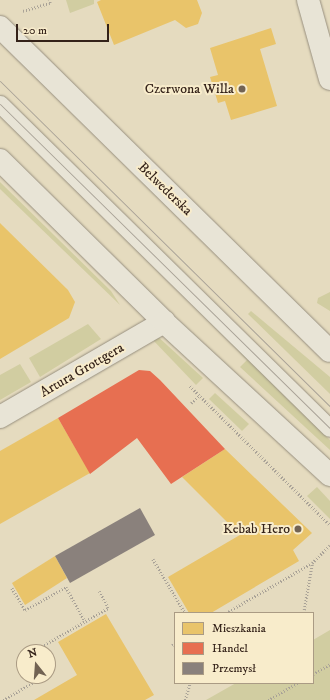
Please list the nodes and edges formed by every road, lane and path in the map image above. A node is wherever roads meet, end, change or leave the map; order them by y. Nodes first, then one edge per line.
1 (49, 0) edge
2 (308, 0) edge
3 (8, 20) edge
4 (330, 80) edge
5 (0, 104) edge
6 (0, 160) edge
7 (164, 322) junction
8 (330, 351) edge
9 (184, 379) dead end
10 (0, 417) edge
11 (330, 428) edge
12 (330, 475) edge
13 (330, 526) edge
14 (330, 545) edge
15 (153, 559) dead end
16 (312, 563) junction
17 (12, 588) dead end
18 (99, 591) dead end
19 (304, 610) dead end
20 (184, 612) edge
21 (228, 612) edge
22 (85, 621) junction
23 (47, 644) edge
24 (330, 664) edge
25 (314, 673) edge
26 (30, 684) edge
27 (190, 684) edge
28 (296, 684) edge
29 (3, 700) edge
30 (185, 700) edge
31 (268, 700) edge

1 - 3 path
2 - 4 main road
3 - 8 main road, Belwederska
5 - 11 lane
6 - 7 main road
7 - 10 main road, Artura Grottgera
7 - 12 main road
9 - 13 path
14 - 16 path
15 - 20 path
16 - 19 path
16 - 21 path
17 - 22 path
18 - 22 path
22 - 23 path
24 - 25 path
26 - 29 path
27 - 30 path
28 - 31 path

